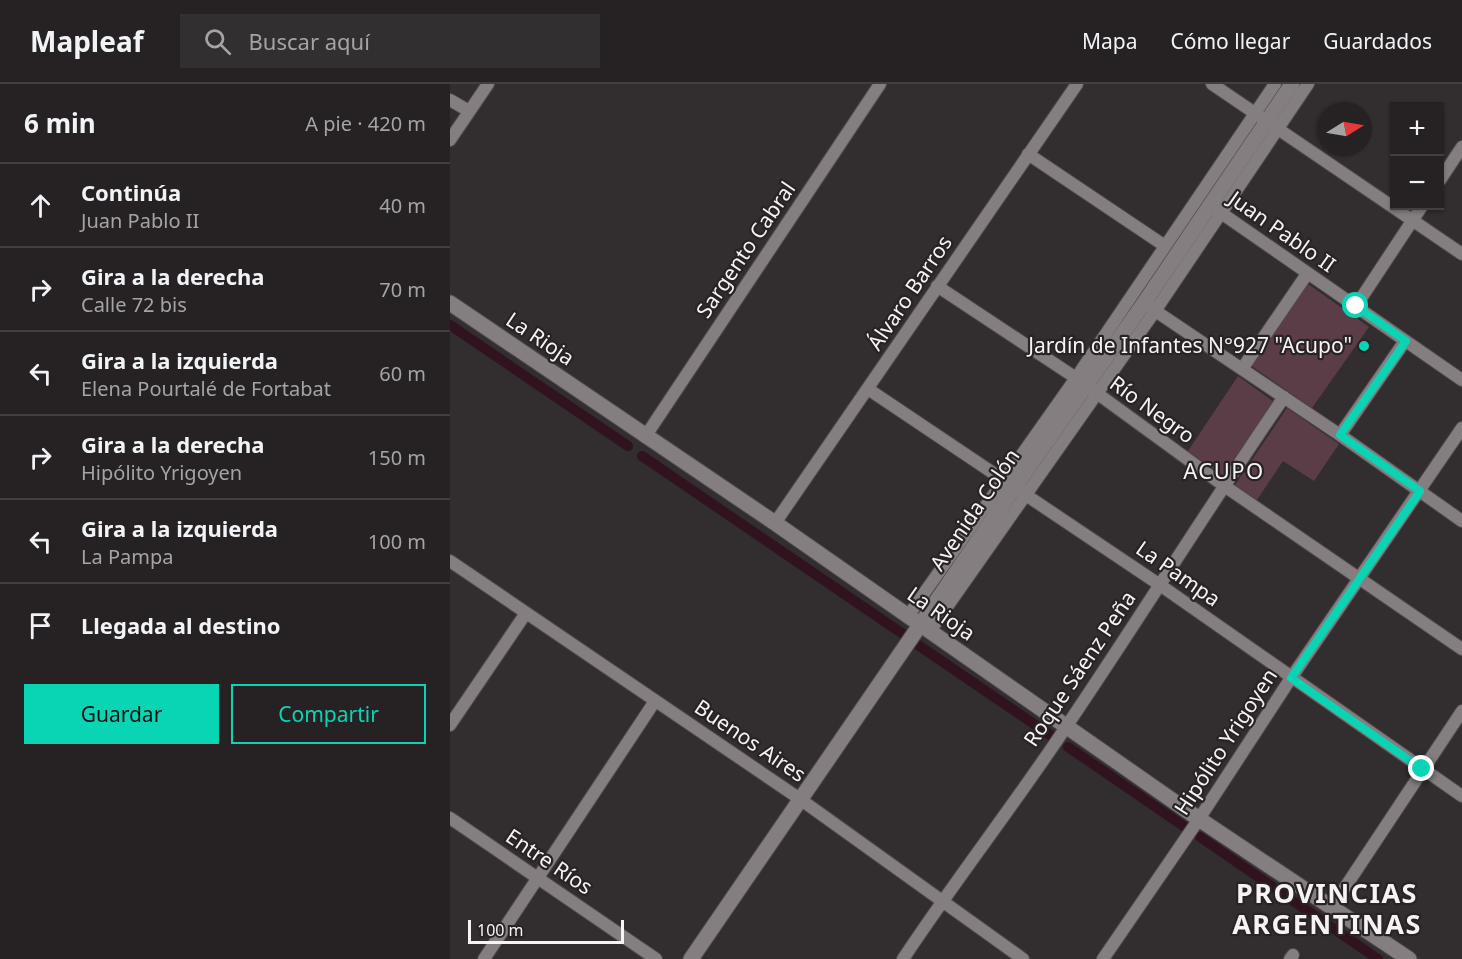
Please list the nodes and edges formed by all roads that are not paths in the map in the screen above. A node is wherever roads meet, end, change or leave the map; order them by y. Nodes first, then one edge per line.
1 (488, 84) edge
2 (880, 84) edge
3 (1077, 84) edge
4 (1212, 84) edge
5 (1275, 84) edge
6 (1292, 84) edge
7 (1308, 84) edge
8 (450, 100) edge
9 (469, 111) junction
10 (1266, 121) junction
11 (450, 140) edge
12 (1462, 147) edge
13 (1028, 154) junction
14 (1444, 174) edge
15 (1210, 205) junction
16 (1419, 210) edge
17 (1412, 220) junction
18 (1165, 246) junction
19 (1462, 254) edge
20 (1307, 274) junction
21 (937, 286) junction
22 (450, 303) edge
23 (1144, 303) junction
24 (1356, 306) junction
25 (1406, 341) junction
26 (1242, 369) junction
27 (1462, 380) edge
28 (1086, 386) junction
29 (868, 389) junction
30 (1284, 397) junction
31 (1462, 428) edge
32 (1340, 435) junction
33 (645, 437) junction
34 (1223, 485) junction
35 (1014, 488) junction
36 (1420, 491) junction
37 (1462, 521) edge
38 (775, 523) junction
39 (450, 561) edge
40 (1360, 578) junction
41 (1160, 585) junction
42 (526, 613) junction
43 (919, 624) junction
44 (1462, 649) edge
45 (1291, 678) junction
46 (656, 701) junction
47 (1462, 711) edge
48 (450, 725) edge
49 (1066, 727) junction
50 (1422, 769) junction
51 (1462, 796) edge
52 (800, 799) junction
53 (450, 818) edge
54 (1199, 819) junction
55 (539, 879) junction
56 (941, 901) junction
57 (1332, 906) junction
58 (484, 959) edge
59 (656, 959) edge
60 (691, 959) edge
61 (903, 959) edge
62 (1023, 959) edge
63 (1103, 959) edge
64 (1409, 959) edge

1 - 9 street
2 - 33 street, Sargento Cabral
3 - 13 street, Álvaro Barros
4 - 10 street
5 - 10 street, Avenida Colón
6 - 10 street, Avenida Colón
7 - 10 street, Avenida Colón
8 - 9 street
9 - 11 street
10 - 15 street, Avenida Colón
10 - 17 street
12 - 14 street
13 - 18 street
13 - 21 street, Álvaro Barros
15 - 18 street, Avenida Colón
15 - 20 street, Juan Pablo II
15 - 23 street, Avenida Colón
16 - 17 street
17 - 19 street
17 - 24 street
18 - 23 street, Avenida Colón
20 - 24 street, Juan Pablo II
20 - 26 street
21 - 28 street, Río Negro
21 - 29 street, Álvaro Barros
22 - 33 street, La Rioja
23 - 26 street
23 - 28 street, Avenida Colón
24 - 25 street, Juan Pablo II
25 - 27 street, Juan Pablo II
25 - 32 street
26 - 30 street
28 - 34 street, Río Negro
28 - 35 street, Avenida Colón
29 - 35 street, La Pampa
29 - 38 street, Álvaro Barros
30 - 32 street
30 - 34 street, Roque Sáenz Peña
31 - 36 street, Hipólito Yrigoyen
32 - 36 street
33 - 38 street, La Rioja
34 - 40 street, Río Negro
34 - 41 street, Roque Sáenz Peña
35 - 41 street, La Pampa
35 - 43 street, Avenida Colón
36 - 37 street
36 - 40 street, Hipólito Yrigoyen
38 - 43 street, La Rioja
39 - 42 street, Buenos Aires
40 - 44 street, Río Negro
40 - 45 street, Hipólito Yrigoyen
41 - 45 street, La Pampa
41 - 49 street, Roque Sáenz Peña
42 - 46 street, Buenos Aires
42 - 48 street
43 - 49 street, La Rioja
43 - 52 street, Avenida Colón
45 - 50 street, La Pampa
45 - 54 street, Hipólito Yrigoyen
46 - 52 street, Buenos Aires
46 - 55 street
47 - 50 street
49 - 54 street, La Rioja
49 - 56 street, Roque Sáenz Peña
50 - 51 street, La Pampa
50 - 57 street
52 - 56 street, Buenos Aires
52 - 60 street, Avenida Colón
53 - 55 street, Entre Ríos
54 - 57 street, La Rioja
54 - 63 street, Hipólito Yrigoyen
55 - 58 street
55 - 59 street, Entre Ríos
56 - 61 street, Roque Sáenz Peña
56 - 62 street, Buenos Aires
57 - 64 street, La Rioja

